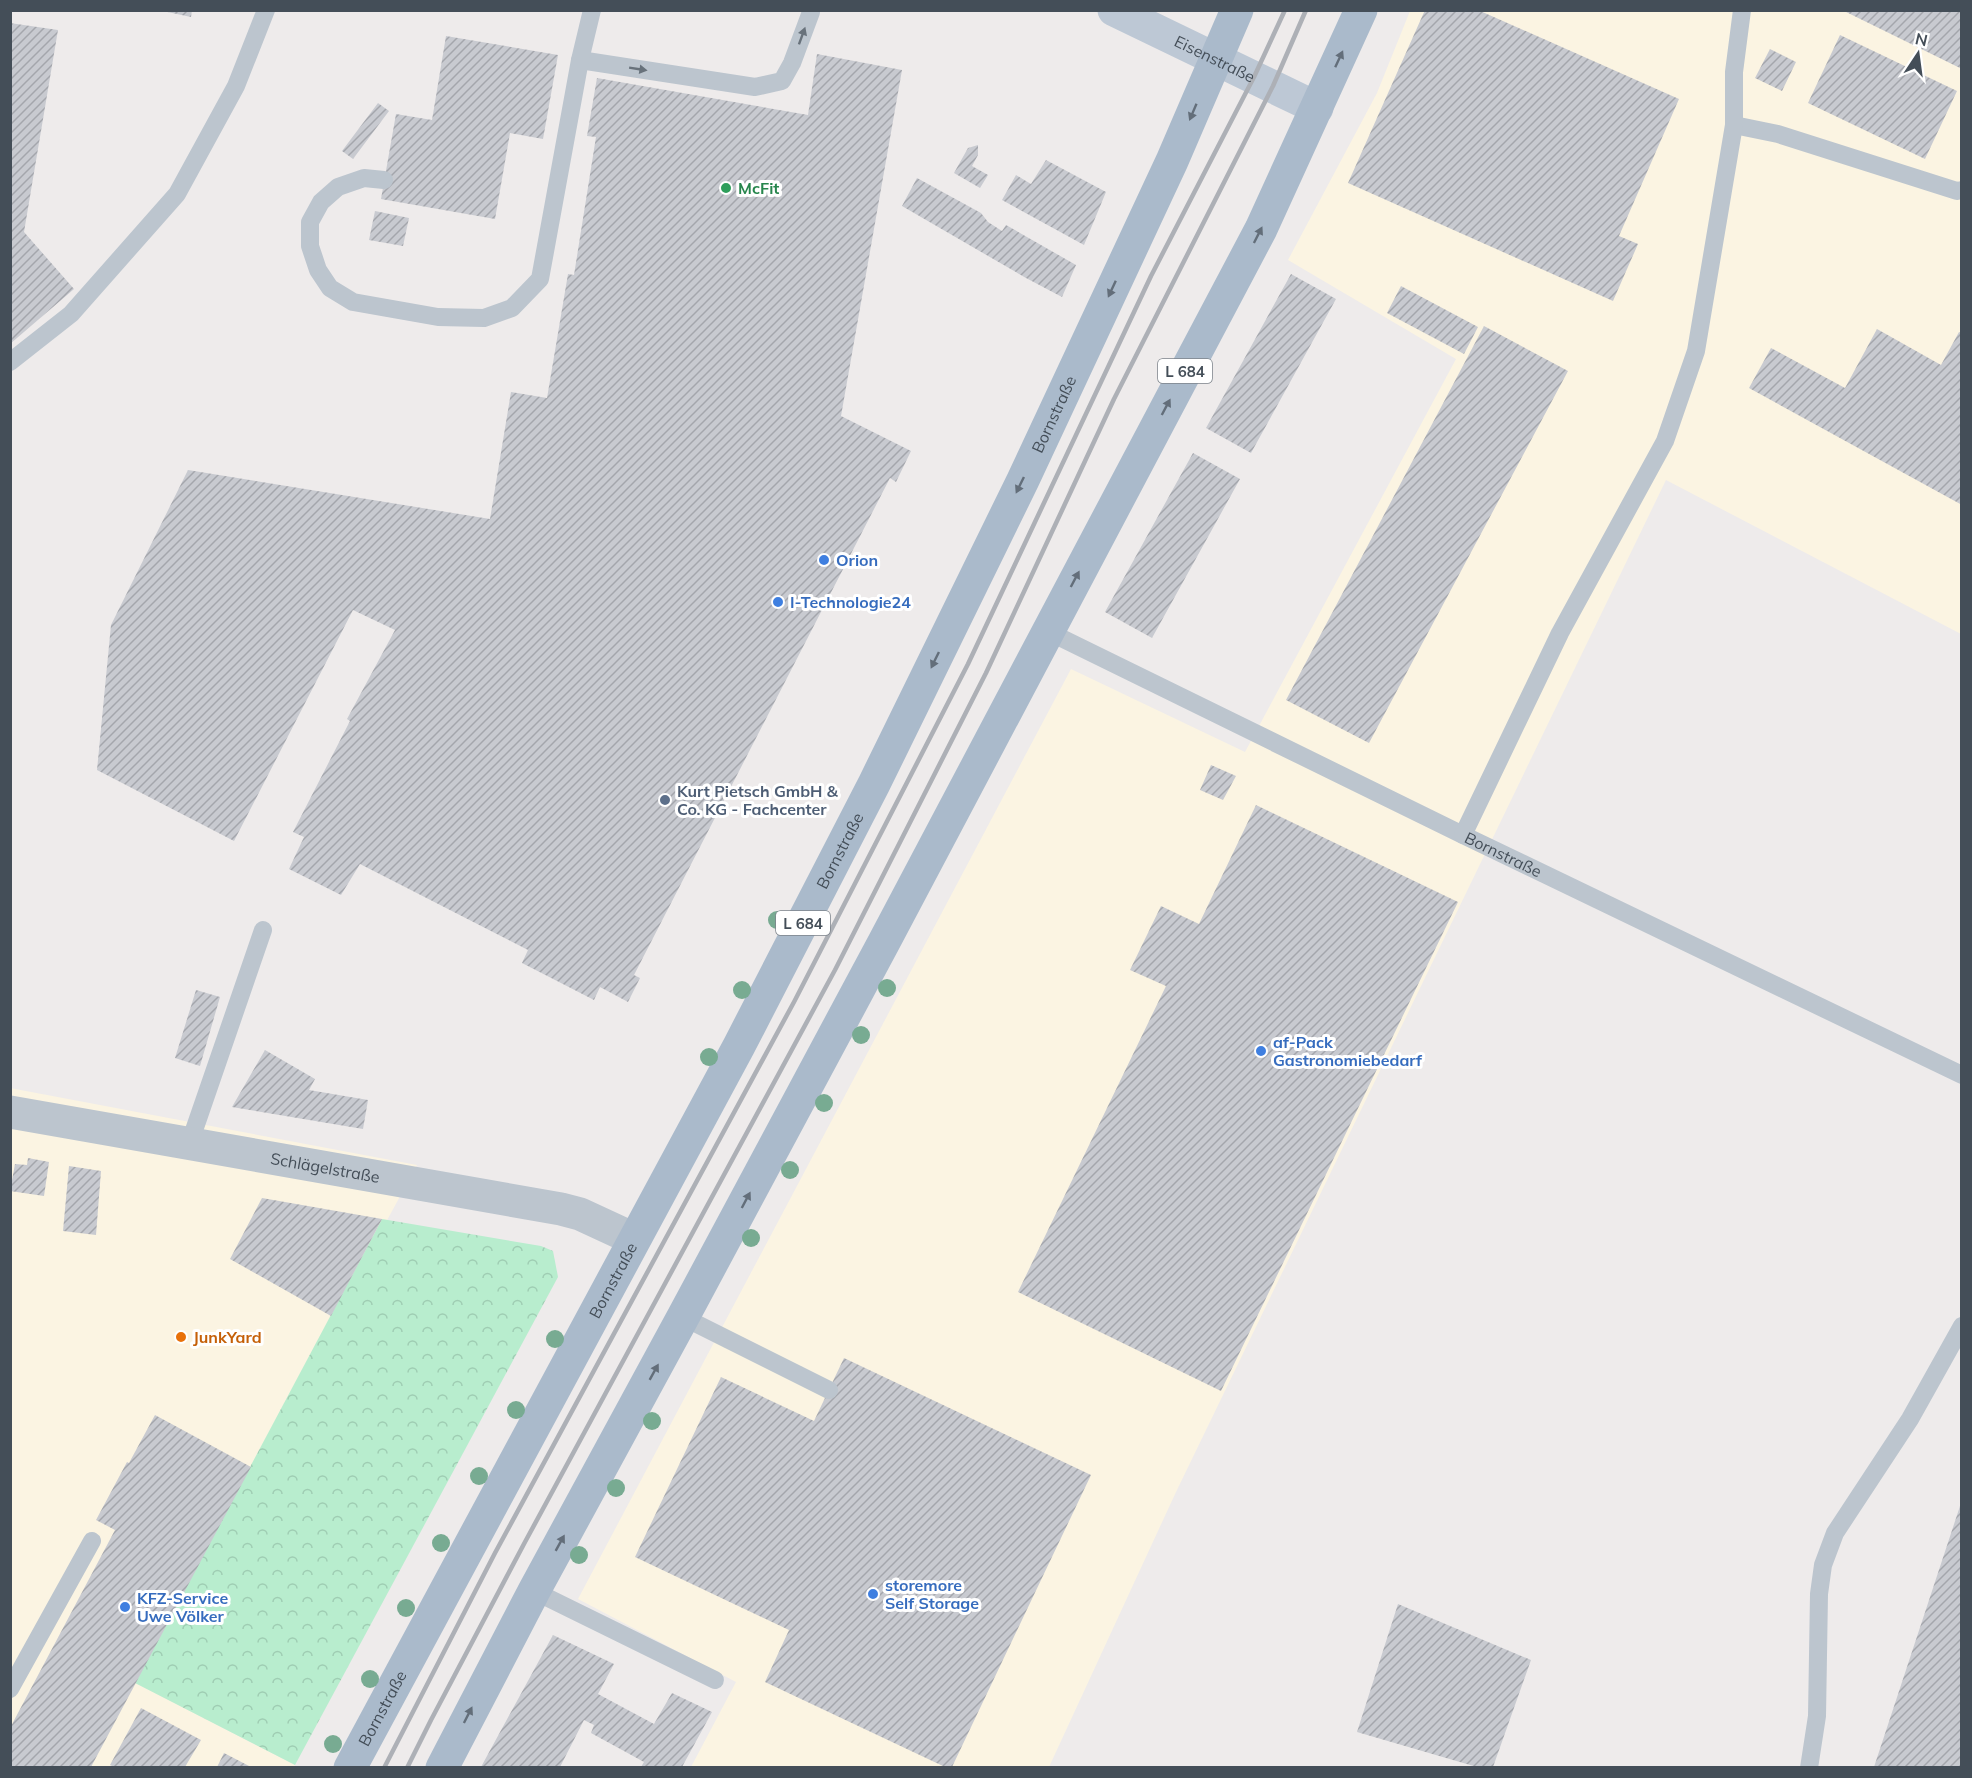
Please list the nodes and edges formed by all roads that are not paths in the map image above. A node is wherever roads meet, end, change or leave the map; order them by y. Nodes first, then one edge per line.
1 (266, 10) edge
2 (592, 10) edge
3 (1114, 10) edge
4 (1237, 10) edge
5 (1361, 10) edge
6 (1742, 10) edge
7 (811, 12) edge
8 (1216, 58) junction
9 (580, 60) junction
10 (1317, 108) junction
11 (1734, 125) junction
12 (384, 180) dead end
13 (1962, 190) edge
14 (10, 362) edge
15 (1047, 631) junction
16 (1463, 835) junction
17 (263, 930) dead end
18 (1962, 1075) edge
19 (10, 1112) edge
20 (190, 1143) junction
21 (634, 1239) junction
22 (683, 1317) junction
23 (1962, 1326) edge
24 (829, 1390) dead end
25 (92, 1541) dead end
26 (534, 1591) junction
27 (715, 1680) dead end
28 (10, 1689) edge
29 (350, 1767) edge
30 (442, 1767) edge
31 (1809, 1767) edge

1 - 14 lane
2 - 9 lane
3 - 8 street, Eisenstraße
4 - 8 main road, Bornstraße / L 684
10 -> 5 main road, L 684
6 - 11 lane
9 -> 7 lane
8 - 10 street, Eisenstraße
8 -> 21 main road, Bornstraße / L 684
9 - 12 lane
15 -> 10 main road, L 684
11 - 13 lane
11 - 16 lane
15 - 16 lane, Bornstraße
22 -> 15 main road, L 684
16 - 18 lane, Bornstraße
17 - 20 lane
19 - 20 street, Schlägelstraße
20 - 21 street, Schlägelstraße
21 - 29 main road, Bornstraße / L 684
22 - 24 lane
26 -> 22 main road, L 684
23 - 31 lane
25 - 28 lane
26 - 27 lane
30 -> 26 main road, L 684

